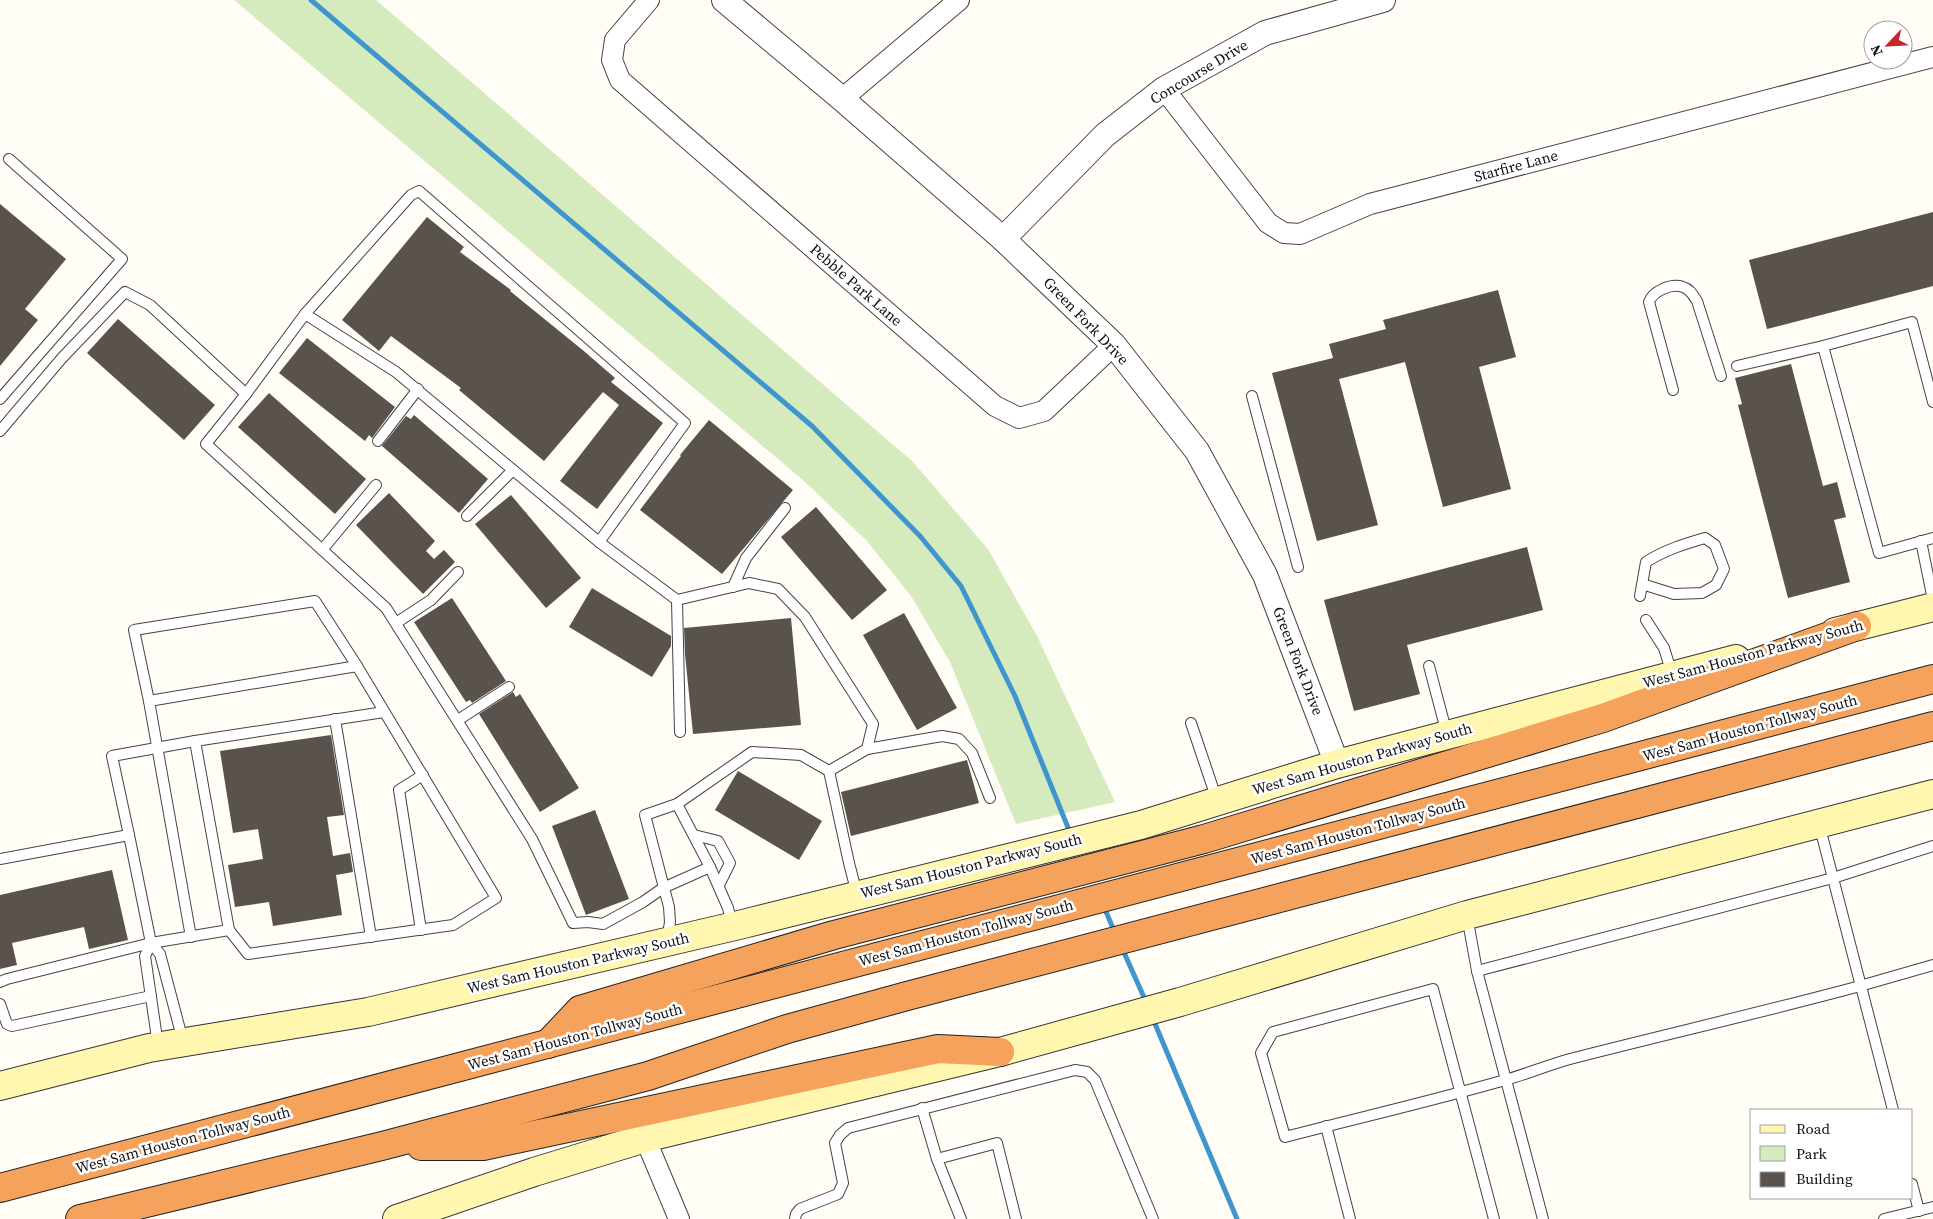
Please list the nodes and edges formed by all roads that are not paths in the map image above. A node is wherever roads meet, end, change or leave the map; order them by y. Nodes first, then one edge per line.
1 (649, 0) edge
2 (724, 0) edge
3 (960, 0) edge
4 (1383, 0) edge
5 (1933, 57) edge
6 (1164, 89) junction
7 (842, 99) junction
8 (9, 159) dead end
9 (1003, 239) junction
10 (305, 314) junction
11 (1114, 345) junction
12 (1823, 346) junction
13 (1736, 366) dead end
14 (1721, 376) dead end
15 (418, 389) junction
16 (1673, 390) dead end
17 (246, 394) junction
18 (1252, 396) dead end
19 (0, 400) edge
20 (1933, 402) edge
21 (0, 431) edge
22 (378, 441) dead end
23 (513, 470) junction
24 (376, 485) dead end
25 (785, 508) dead end
26 (467, 516) dead end
27 (1933, 538) edge
28 (1921, 541) junction
29 (599, 542) junction
30 (322, 550) junction
31 (1298, 567) dead end
32 (458, 572) dead end
33 (1642, 584) junction
34 (733, 587) junction
35 (1640, 596) dead end
36 (677, 600) junction
37 (1933, 600) edge
38 (1933, 607) edge
39 (1646, 620) dead end
40 (396, 623) junction
41 (1857, 626) junction
42 (357, 666) junction
43 (1429, 666) dead end
44 (1673, 675) junction
45 (1933, 679) edge
46 (509, 687) dead end
47 (148, 701) junction
48 (384, 712) junction
49 (335, 719) junction
50 (458, 720) junction
51 (1191, 723) dead end
52 (1933, 726) edge
53 (680, 732) dead end
54 (1447, 734) junction
55 (195, 741) junction
56 (157, 748) junction
57 (867, 749) junction
58 (1337, 764) junction
59 (829, 771) junction
60 (423, 775) junction
61 (1933, 794) edge
62 (990, 798) dead end
63 (1217, 801) junction
64 (677, 804) junction
65 (1819, 823) junction
66 (129, 835) junction
67 (694, 835) junction
68 (1933, 846) edge
69 (0, 859) edge
70 (710, 867) junction
71 (1833, 878) junction
72 (719, 885) junction
73 (663, 888) junction
74 (857, 895) junction
75 (1467, 915) junction
76 (732, 926) junction
77 (228, 930) junction
78 (421, 930) junction
79 (190, 937) junction
80 (371, 937) junction
81 (667, 942) junction
82 (151, 943) junction
83 (1933, 965) edge
84 (1478, 971) junction
85 (0, 982) edge
86 (1861, 986) junction
87 (151, 996) junction
88 (0, 1004) edge
89 (1, 1015) edge
90 (171, 1044) junction
91 (548, 1044) junction
92 (1000, 1052) junction
93 (1506, 1080) junction
94 (0, 1086) edge
95 (1460, 1092) junction
96 (922, 1108) junction
97 (1893, 1109) edge
98 (1326, 1126) junction
99 (645, 1138) junction
100 (382, 1146) junction
101 (937, 1159) junction
102 (0, 1188) edge
103 (1913, 1188) edge
104 (1933, 1208) edge
105 (1919, 1211) junction
106 (80, 1219) edge
107 (397, 1219) edge
108 (679, 1219) edge
109 (795, 1219) edge
110 (961, 1219) edge
111 (1016, 1219) edge
112 (1153, 1219) edge
113 (1350, 1219) edge
114 (1494, 1219) edge
115 (1543, 1219) edge
116 (1884, 1219) edge

1 - 11 street, Pebble Park Lane
2 - 7 street, Green Fork Drive
3 - 7 street
4 - 6 street, Concourse Drive
5 - 6 street, Starfire Lane
6 - 9 street, Concourse Drive
7 - 9 street, Green Fork Drive
8 - 19 lane
9 - 11 street, Green Fork Drive
10 - 15 lane
10 - 17 lane
10 - 29 lane
11 - 58 street, Green Fork Drive
12 - 13 lane
12 - 20 lane
12 - 28 lane
14 - 16 lane
15 - 22 lane
15 - 23 lane
17 - 21 lane
17 - 30 lane
18 - 31 lane
23 - 26 lane
23 - 29 lane
24 - 30 lane
25 - 34 lane
27 - 28 lane
28 - 37 lane
29 - 36 lane
30 - 40 lane
32 - 40 lane
33 - 33 lane
33 - 35 lane
34 - 36 lane
34 - 57 lane
36 - 53 lane
38 - 41 main road, West Sam Houston Parkway South
39 - 44 lane
40 - 50 lane
41 - 44 main road, West Sam Houston Parkway South
41 - 91 highway
42 - 47 lane
42 - 47 lane
42 - 48 lane
43 - 54 lane
44 - 54 main road, West Sam Houston Parkway South
45 - 91 highway, West Sam Houston Tollway South
46 - 50 lane
47 - 56 lane
48 - 49 lane
48 - 60 lane
49 - 55 lane
49 - 80 lane
50 - 73 lane
51 - 63 lane
52 - 100 highway
54 - 58 main road, West Sam Houston Parkway South
55 - 56 lane
55 - 77 lane
56 - 66 lane
56 - 79 lane
57 - 59 lane
57 - 62 lane
58 - 63 main road, West Sam Houston Parkway South
59 - 64 lane
59 - 74 lane
60 - 78 lane
60 - 78 lane
61 - 65 main road
63 - 74 main road, West Sam Houston Parkway South
64 - 67 lane
64 - 73 lane
65 - 71 lane
65 - 75 main road
66 - 69 lane
66 - 82 lane
67 - 70 lane
67 - 72 lane
68 - 71 lane
70 - 72 lane
70 - 73 lane
71 - 84 lane
71 - 86 lane
72 - 76 lane
73 - 81 lane
74 - 76 main road, West Sam Houston Parkway South
75 - 84 lane
75 - 92 main road
76 - 81 main road, West Sam Houston Parkway South
77 - 79 lane
77 - 80 lane
78 - 80 lane
79 - 82 lane
81 - 90 main road, West Sam Houston Parkway South
82 - 85 lane
82 - 87 lane
82 - 90 lane
83 - 86 lane
84 - 93 lane
86 - 93 lane
86 - 97 lane
87 - 89 lane
87 - 90 lane
88 - 89 lane
90 - 94 main road, West Sam Houston Parkway South
91 - 102 highway, West Sam Houston Tollway South
92 - 99 main road
92 - 100 highway
93 - 95 lane
93 - 115 lane
95 - 98 lane
95 - 98 lane
95 - 114 lane
96 - 101 lane
96 - 109 lane
96 - 112 lane
98 - 113 lane
99 - 107 main road
99 - 108 street
100 - 106 highway
101 - 110 lane
101 - 111 lane
103 - 105 lane
104 - 105 lane
105 - 116 lane

